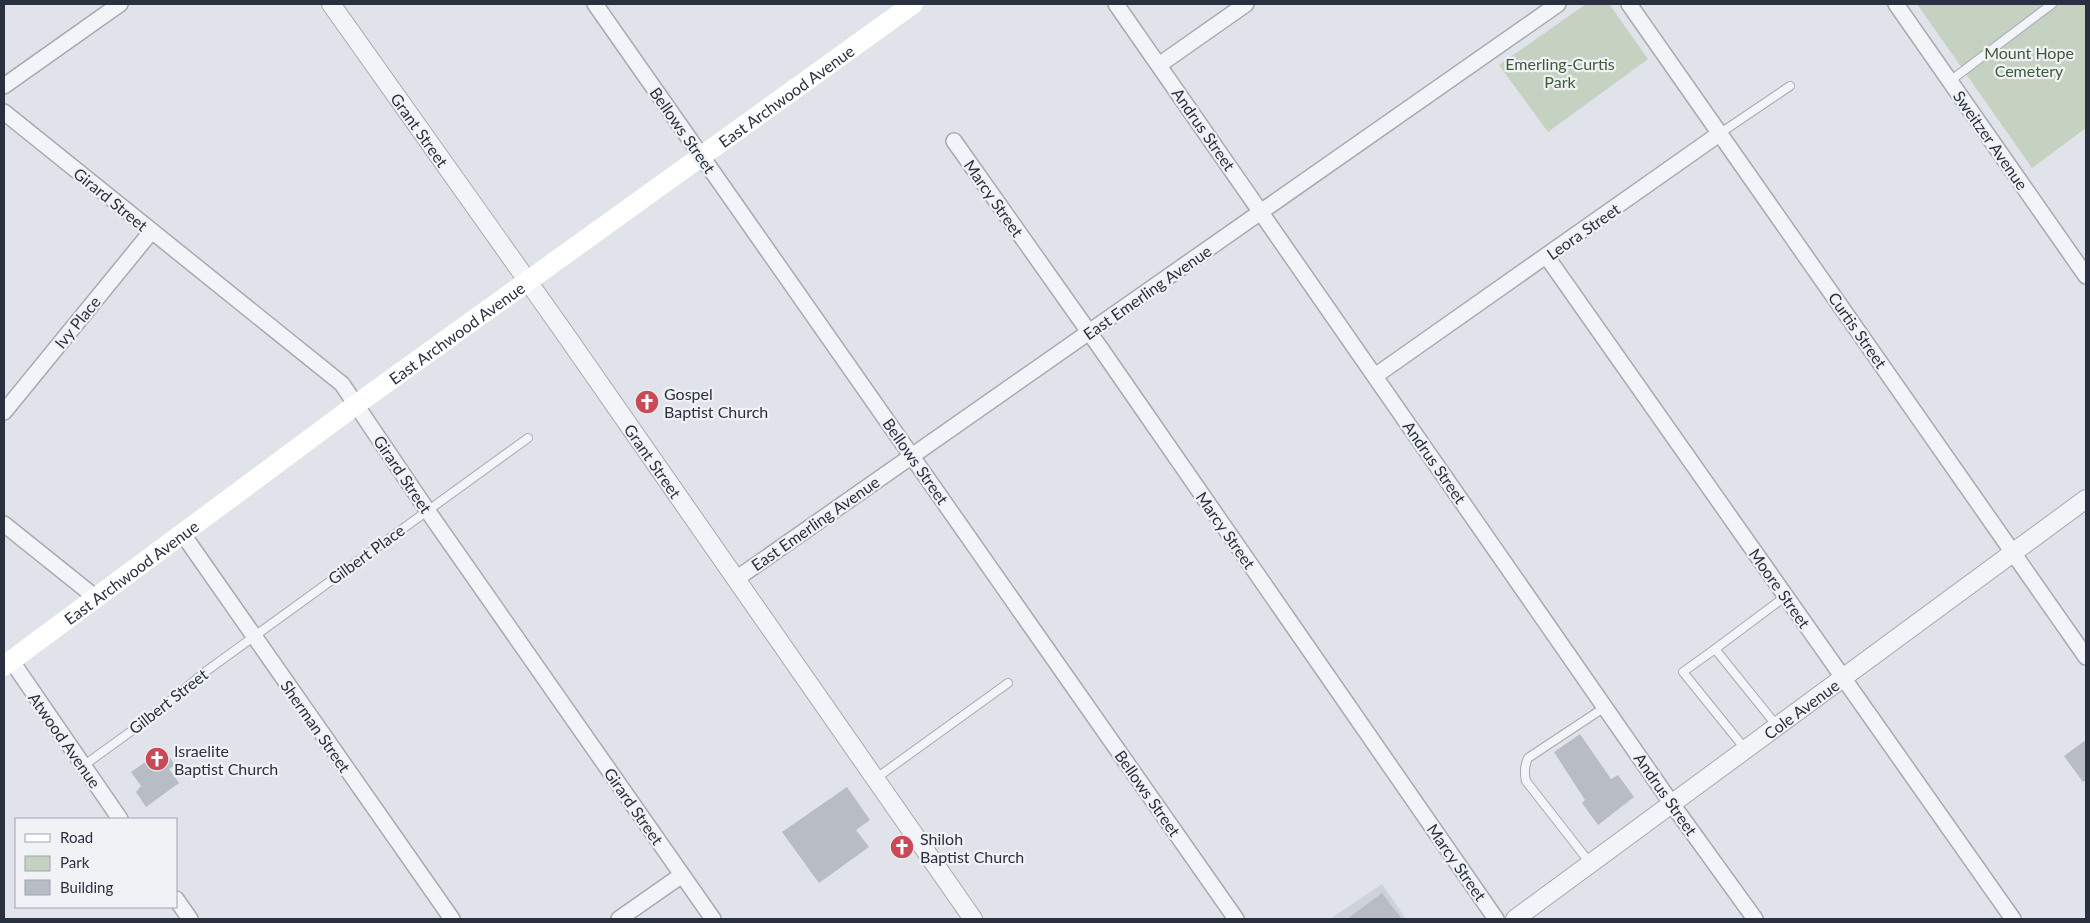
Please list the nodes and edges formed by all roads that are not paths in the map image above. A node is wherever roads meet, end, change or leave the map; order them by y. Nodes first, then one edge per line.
1 (120, 4) edge
2 (331, 4) edge
3 (595, 4) edge
4 (913, 4) edge
5 (1116, 4) edge
6 (1246, 4) edge
7 (1558, 4) edge
8 (1629, 4) edge
9 (1896, 4) edge
10 (2052, 4) edge
11 (1159, 65) junction
12 (1950, 81) junction
13 (4, 86) edge
14 (1790, 86) dead end
15 (4, 112) edge
16 (1720, 134) junction
17 (954, 141) dead end
18 (701, 155) junction
19 (1261, 212) junction
20 (151, 232) junction
21 (1547, 257) junction
22 (2086, 276) edge
23 (528, 282) junction
24 (1089, 332) junction
25 (1375, 376) junction
26 (357, 404) junction
27 (4, 412) edge
28 (528, 438) dead end
29 (912, 455) junction
30 (2086, 499) edge
31 (427, 510) junction
32 (4, 524) edge
33 (182, 533) junction
34 (2012, 553) junction
35 (736, 579) junction
36 (1786, 596) junction
37 (95, 597) junction
38 (254, 638) junction
39 (1715, 649) junction
40 (2086, 657) edge
41 (8, 663) edge
42 (1842, 678) junction
43 (1008, 683) dead end
44 (1605, 707) junction
45 (1777, 726) junction
46 (1746, 750) junction
47 (83, 766) junction
48 (875, 779) junction
49 (1672, 804) junction
50 (119, 818) edge
51 (1590, 864) junction
52 (682, 875) junction
53 (178, 902) edge
54 (190, 919) edge
55 (452, 919) edge
56 (619, 919) edge
57 (713, 919) edge
58 (973, 919) edge
59 (1236, 919) edge
60 (1496, 919) edge
61 (1515, 919) edge
62 (1755, 919) edge
63 (2012, 919) edge

1 - 13 street
2 - 23 street, Grant Street
3 - 18 street, Bellows Street
4 - 18 main road, East Archwood Avenue
5 - 11 street, Andrus Street
6 - 11 street
7 - 19 street, East Emerling Avenue
8 - 16 street, Curtis Street
9 - 12 street, Sweitzer Avenue
10 - 12 lane
11 - 19 street, Andrus Street
12 - 22 street, Sweitzer Avenue
14 - 16 lane, Leora Street
15 - 20 street, Girard Street
16 - 21 street, Leora Street
16 - 34 street, Curtis Street
17 - 24 street, Marcy Street
18 - 23 main road, East Archwood Avenue
18 - 29 street, Bellows Street
19 - 24 street, East Emerling Avenue
19 - 25 street, Andrus Street
20 - 26 street, Girard Street
20 - 27 street, Ivy Place
21 - 25 street, Leora Street
21 - 36 street, Moore Street
23 - 26 main road, East Archwood Avenue
23 - 35 street, Grant Street
24 - 29 street, East Emerling Avenue
24 - 60 street, Marcy Street
25 - 44 street, Andrus Street
26 - 31 street, Girard Street
26 - 33 main road, East Archwood Avenue
28 - 31 lane, Gilbert Place
29 - 35 street, East Emerling Avenue
29 - 59 street, Bellows Street
30 - 34 street, Cole Avenue
31 - 38 lane, Gilbert Place
31 - 52 street, Girard Street
32 - 37 street
33 - 37 main road, East Archwood Avenue
33 - 38 street, Sherman Street
34 - 40 street, Curtis Street
34 - 42 street, Cole Avenue
35 - 48 street, Grant Street
36 - 39 lane
36 - 42 street, Moore Street
37 - 41 main road, East Archwood Avenue
38 - 47 lane, Gilbert Street
38 - 55 street, Sherman Street
39 - 45 lane
39 - 46 lane
41 - 47 street, Atwood Avenue
42 - 45 street, Cole Avenue
42 - 63 street, Moore Street
43 - 48 lane
44 - 49 street, Andrus Street
44 - 51 lane
45 - 46 street, Cole Avenue
46 - 49 street, Cole Avenue
47 - 50 street, Atwood Avenue
48 - 58 street, Grant Street
49 - 51 street, Cole Avenue
49 - 62 street, Andrus Street
51 - 61 street, Cole Avenue
52 - 56 street
52 - 57 street, Girard Street
53 - 54 street

